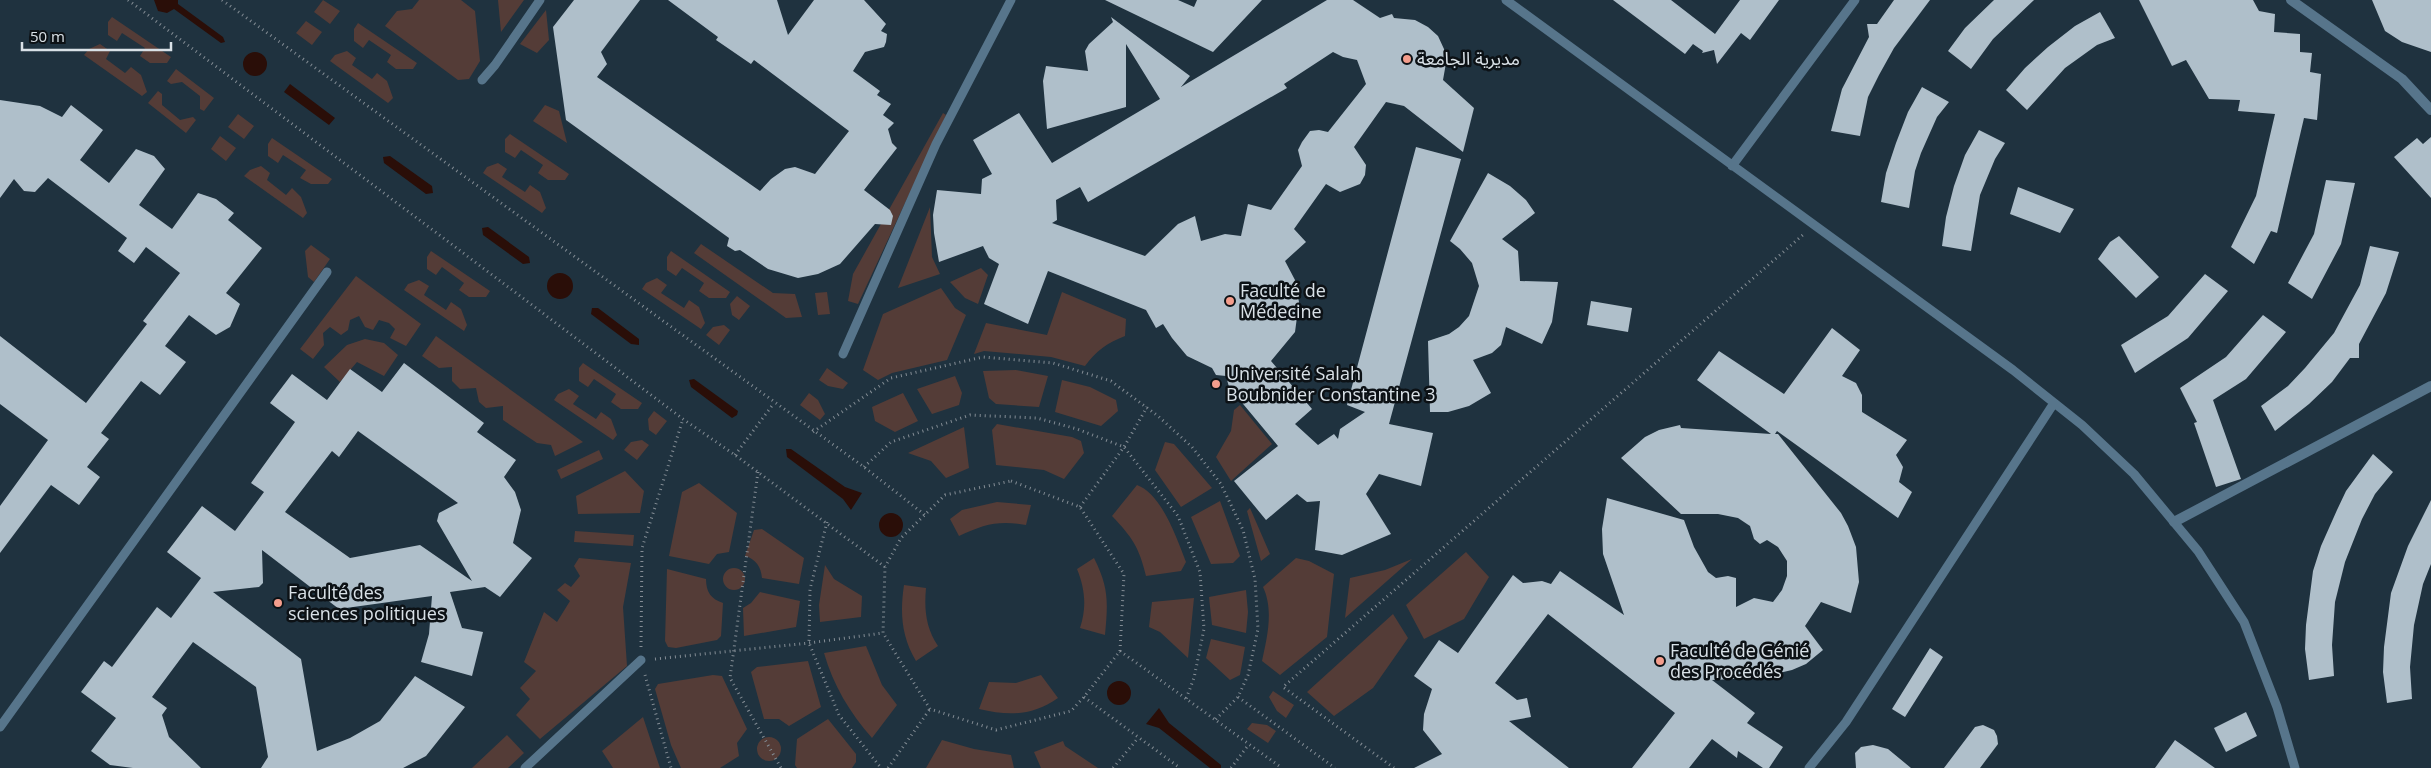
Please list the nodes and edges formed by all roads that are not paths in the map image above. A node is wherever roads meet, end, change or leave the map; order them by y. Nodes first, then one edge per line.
1 (540, 0) edge
2 (1011, 0) edge
3 (1506, 0) edge
4 (1855, 0) edge
5 (2291, 0) edge
6 (482, 80) dead end
7 (2431, 110) edge
8 (1732, 166) junction
9 (327, 272) dead end
10 (843, 354) dead end
11 (2431, 386) edge
12 (2054, 403) junction
13 (2174, 522) junction
14 (641, 660) road end
15 (0, 726) edge
16 (525, 768) edge
17 (1809, 768) edge
18 (2295, 768) edge

1 - 6 lane
2 - 10 lane
3 - 8 lane
4 - 8 lane
5 - 7 street
8 - 12 lane
9 - 15 lane
11 - 13 street
12 - 13 lane
12 - 17 lane
13 - 18 lane
14 - 16 lane

